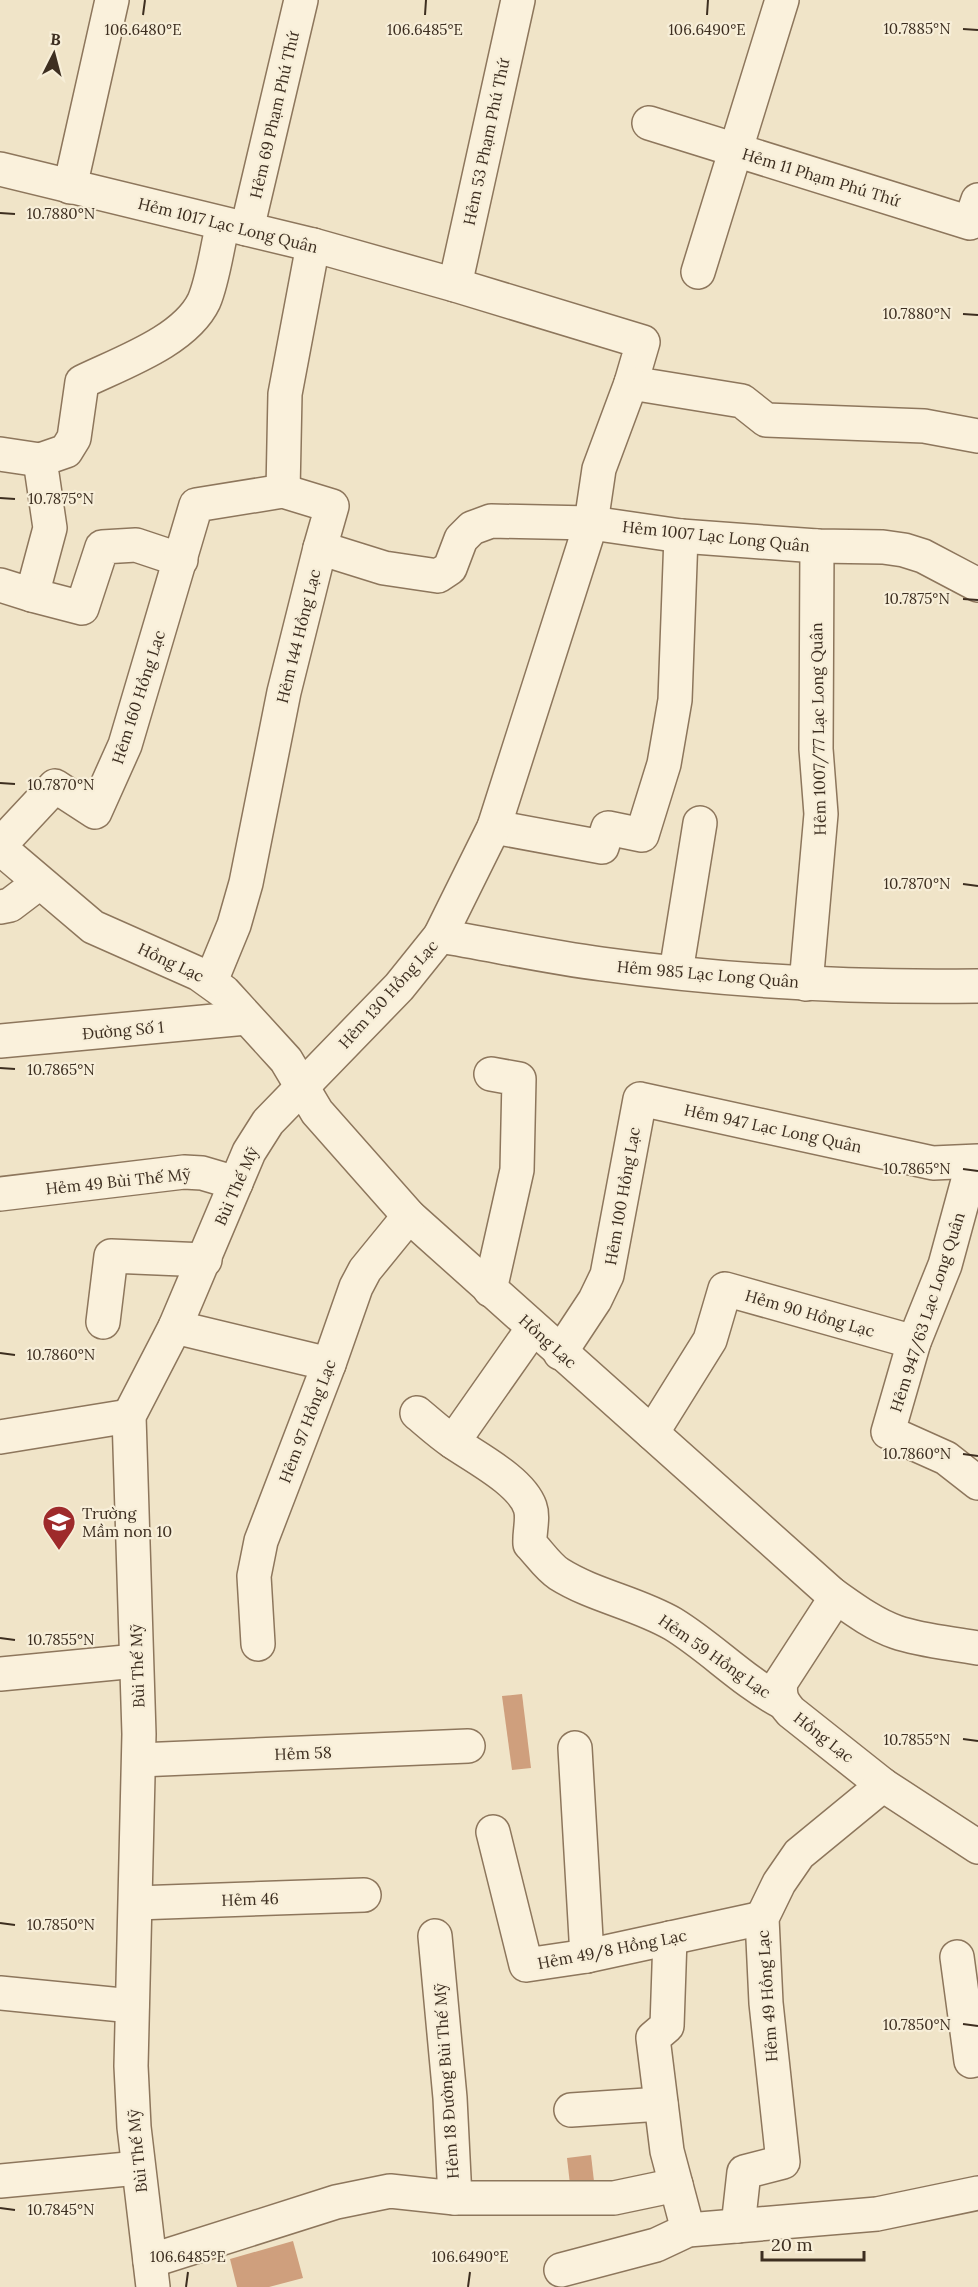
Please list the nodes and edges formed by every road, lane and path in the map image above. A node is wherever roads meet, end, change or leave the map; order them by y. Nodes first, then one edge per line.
1 (112, 0) edge
2 (300, 0) edge
3 (518, 0) edge
4 (782, 0) edge
5 (649, 123) dead end
6 (735, 150) junction
7 (0, 170) edge
8 (70, 187) junction
9 (978, 200) edge
10 (235, 227) junction
11 (313, 245) junction
12 (698, 272) dead end
13 (455, 285) junction
14 (632, 383) junction
15 (978, 436) edge
16 (0, 454) edge
17 (40, 460) junction
18 (283, 491) junction
19 (591, 523) junction
20 (681, 536) junction
21 (817, 546) junction
22 (320, 548) junction
23 (181, 560) junction
24 (0, 585) edge
25 (978, 585) edge
26 (32, 595) junction
27 (700, 823) dead end
28 (494, 827) junction
29 (0, 846) edge
30 (39, 883) junction
31 (0, 907) edge
32 (440, 936) junction
33 (676, 972) junction
34 (211, 981) junction
35 (806, 984) junction
36 (978, 986) edge
37 (246, 1018) junction
38 (0, 1041) edge
39 (491, 1074) dead end
40 (301, 1089) junction
41 (640, 1099) joint
42 (976, 1161) edge
43 (236, 1183) junction
44 (0, 1194) edge
45 (409, 1216) junction
46 (205, 1260) junction
47 (490, 1290) junction
48 (103, 1322) dead end
49 (175, 1327) junction
50 (533, 1328) junction
51 (914, 1342) junction
52 (560, 1353) junction
53 (329, 1364) junction
54 (417, 1413) dead end
55 (129, 1416) junction
56 (652, 1434) junction
57 (0, 1437) edge
58 (453, 1442) junction
59 (978, 1483) edge
60 (832, 1594) junction
61 (258, 1644) dead end
62 (978, 1648) edge
63 (136, 1661) junction
64 (0, 1674) edge
65 (782, 1702) junction
66 (468, 1746) dead end
67 (575, 1748) dead end
68 (139, 1760) junction
69 (883, 1785) junction
70 (493, 1832) dead end
71 (978, 1847) edge
72 (364, 1895) dead end
73 (136, 1903) junction
74 (762, 1918) junction
75 (435, 1936) dead end
76 (670, 1938) junction
77 (587, 1956) junction
78 (957, 1957) dead end
79 (0, 1993) edge
80 (132, 2006) junction
81 (978, 2059) edge
82 (661, 2104) junction
83 (571, 2110) dead end
84 (138, 2168) junction
85 (0, 2181) edge
86 (676, 2185) junction
87 (978, 2193) edge
88 (455, 2198) junction
89 (738, 2226) junction
90 (688, 2230) junction
91 (561, 2270) dead end
92 (149, 2280) edge

1 - 8 street
2 - 10 street, Hẻm 69 Phạm Phú Thứ
3 - 13 street, Hẻm 53 Phạm Phú Thứ
4 - 6 street
5 - 6 street, Hẻm 11 Phạm Phú Thứ
6 - 9 street, Hẻm 11 Phạm Phú Thứ
6 - 12 street
7 - 8 street, Hẻm 1017 Lạc Long Quân
8 - 10 street, Hẻm 1017 Lạc Long Quân
10 - 11 street, Hẻm 1017 Lạc Long Quân
10 - 17 street, Hẻm 69 Phạm Phú Thứ
11 - 13 street, Hẻm 1017 Lạc Long Quân
11 - 18 street
13 - 14 street, Hẻm 1017 Lạc Long Quân
14 - 15 street
14 - 19 street
16 - 17 street
17 - 26 street
18 - 22 street, Hẻm 160 Hồng Lạc
18 - 23 street, Hẻm 160 Hồng Lạc
19 - 20 street, Hẻm 1007 Lạc Long Quân
19 - 22 street, Hẻm 144 Hồng Lạc
19 - 28 street, Hẻm 130 Hồng Lạc
20 - 21 street, Hẻm 1007 Lạc Long Quân
20 - 28 street
21 - 25 street, Hẻm 1007 Lạc Long Quân
21 - 35 street, Hẻm 1007/77 Lạc Long Quân
22 - 34 street, Hẻm 144 Hồng Lạc
23 - 26 street
23 - 29 street, Hẻm 160 Hồng Lạc
24 - 26 street
27 - 33 street
28 - 32 street, Hẻm 130 Hồng Lạc
29 - 30 street, Hồng Lạc
30 - 31 street
30 - 34 street, Hồng Lạc
32 - 33 street, Hẻm 985 Lạc Long Quân
32 - 40 street, Hẻm 130 Hồng Lạc
33 - 35 street, Hẻm 985 Lạc Long Quân
34 - 37 street, Hồng Lạc
35 - 36 street, Hẻm 985 Lạc Long Quân
37 - 38 street, Đường Số 1
37 - 40 street, Hồng Lạc
39 - 47 street
40 - 43 street, Bùi Thế Mỹ
40 - 45 street, Hồng Lạc
41 - 42 street, Hẻm 947 Lạc Long Quân
41 - 52 street, Hẻm 100 Hồng Lạc
42 - 51 street, Hẻm 947/63 Lạc Long Quân
43 - 44 street, Hẻm 49 Bùi Thế Mỹ
43 - 46 street, Bùi Thế Mỹ
45 - 47 street, Hồng Lạc
45 - 53 street, Hẻm 97 Hồng Lạc
46 - 48 street
46 - 49 street, Bùi Thế Mỹ
47 - 50 street, Hồng Lạc
49 - 53 street
49 - 55 street, Bùi Thế Mỹ
50 - 52 street, Hồng Lạc
50 - 58 street
51 - 56 street, Hẻm 90 Hồng Lạc
51 - 59 street, Hẻm 947/63 Lạc Long Quân
52 - 56 street, Hồng Lạc
53 - 61 street, Hẻm 97 Hồng Lạc
54 - 58 street, Hẻm 59 Hồng Lạc
55 - 57 street
55 - 63 street, Bùi Thế Mỹ
56 - 60 street, Hồng Lạc
58 - 65 street, Hẻm 59 Hồng Lạc
60 - 62 street
60 - 65 street, Hồng Lạc
63 - 64 street
63 - 68 street, Bùi Thế Mỹ
65 - 69 street, Hồng Lạc
66 - 68 street, Hẻm 58
67 - 77 street
68 - 73 street, Bùi Thế Mỹ
69 - 71 street, Hồng Lạc
69 - 74 street, Hẻm 49 Hồng Lạc
70 - 77 street, Hẻm 49/8 Hồng Lạc
72 - 73 street, Hẻm 46
73 - 80 street, Bùi Thế Mỹ
74 - 76 street, Hẻm 49/8 Hồng Lạc
74 - 89 street, Hẻm 49 Hồng Lạc
75 - 88 street, Hẻm 18 Đường Bùi Thế Mỹ
76 - 77 street, Hẻm 49/8 Hồng Lạc
76 - 82 street
78 - 81 street
79 - 80 street
80 - 84 street, Bùi Thế Mỹ
82 - 83 street
82 - 86 street
84 - 85 street
84 - 92 street, Bùi Thế Mỹ
86 - 88 street
86 - 90 street
87 - 89 street
88 - 92 street, Hẻm 18 Đường Bùi Thế Mỹ
89 - 90 street
90 - 91 street

